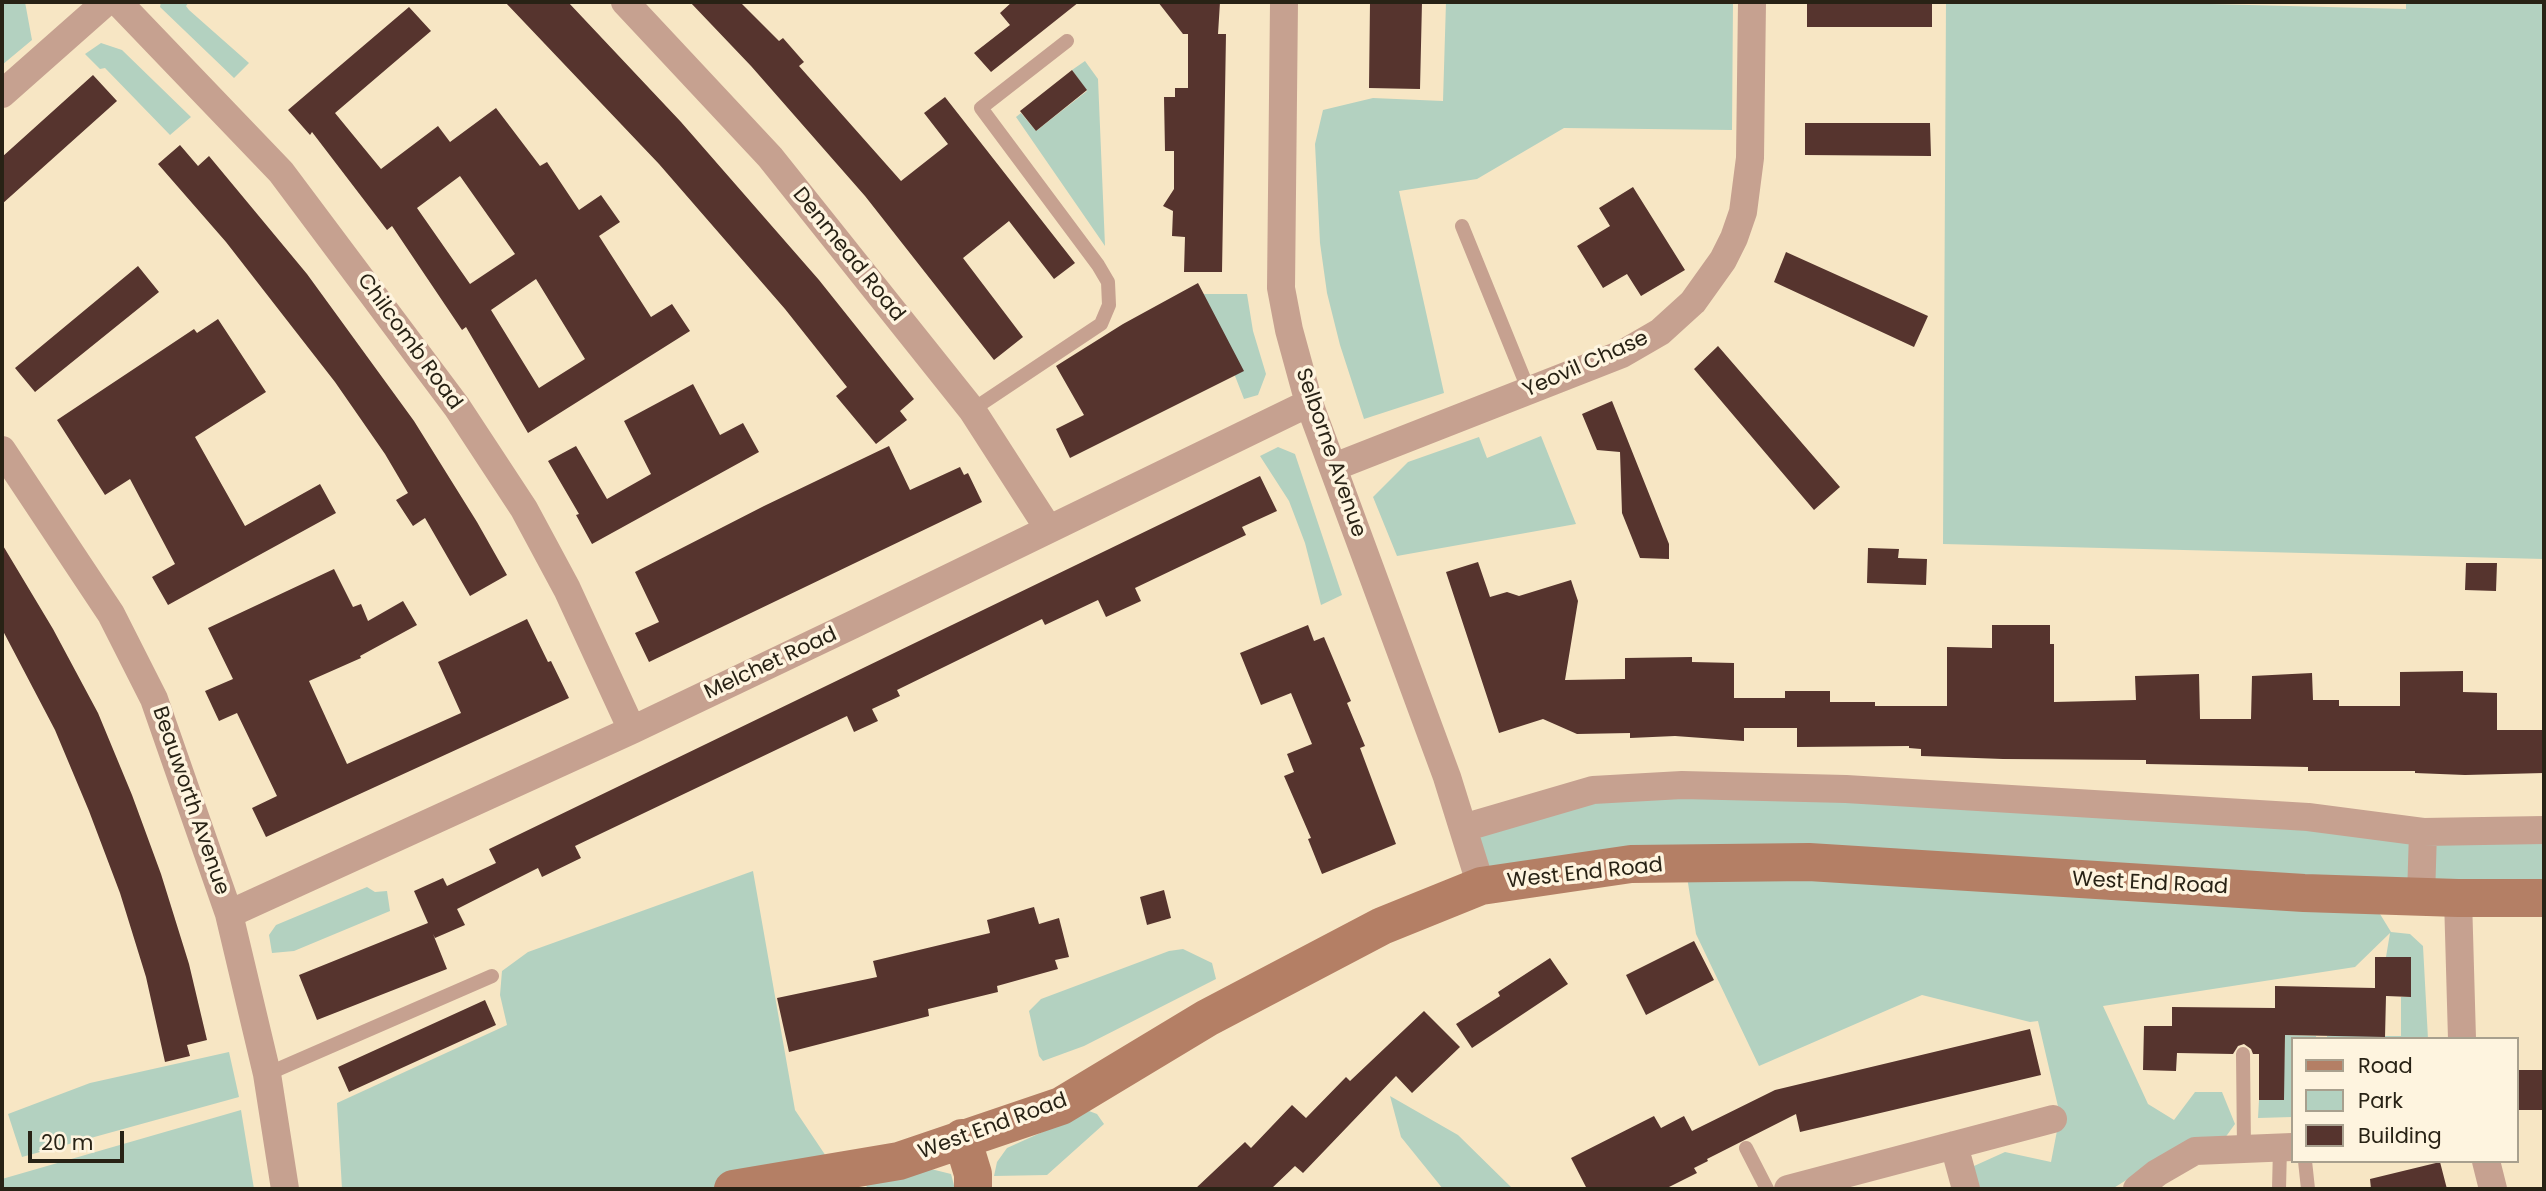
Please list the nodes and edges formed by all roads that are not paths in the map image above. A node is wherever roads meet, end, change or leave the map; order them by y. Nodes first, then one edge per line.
1 (106, 2) edge
2 (118, 2) edge
3 (625, 2) edge
4 (1284, 2) edge
5 (1752, 2) edge
6 (1067, 41) dead end
7 (2, 94) edge
8 (1462, 226) dead end
9 (1529, 391) junction
10 (1308, 403) junction
11 (972, 410) junction
12 (2, 450) edge
13 (1334, 467) junction
14 (1048, 528) junction
15 (632, 730) junction
16 (1463, 828) junction
17 (2544, 830) edge
18 (2423, 832) junction
19 (1481, 886) junction
20 (2421, 897) junction
21 (2458, 898) junction
22 (2544, 898) edge
23 (229, 914) junction
24 (492, 976) dead end
25 (2462, 1037) edge
26 (2244, 1054) dead end
27 (267, 1073) junction
28 (2053, 1119) dead end
29 (962, 1138) junction
30 (1954, 1145) junction
31 (2286, 1147) edge
32 (1746, 1148) dead end
33 (2244, 1149) junction
34 (2305, 1163) edge
35 (2486, 1163) edge
36 (285, 1189) edge
37 (733, 1189) edge
38 (973, 1189) edge
39 (1767, 1189) edge
40 (1788, 1189) edge
41 (1966, 1189) edge
42 (2137, 1189) edge
43 (2279, 1189) edge
44 (2308, 1189) edge
45 (2493, 1189) edge

1 - 7 street
2 - 15 street, Chilcomb Road
3 - 11 street, Denmead Road
4 - 10 street, Selborne Avenue
5 - 9 street, Yeovil Chase
6 - 11 lane
8 - 9 lane
9 - 13 street, Yeovil Chase
10 - 13 street, Selborne Avenue
10 - 14 street, Melchet Road
11 - 14 street, Denmead Road
12 - 23 street, Beauworth Avenue
13 - 16 street, Selborne Avenue
14 - 15 street, Melchet Road
15 - 23 street, Melchet Road
16 - 18 street
16 - 19 street, Selborne Avenue
17 - 18 street
18 - 20 street
19 - 20 street, West End Road
19 - 29 street, West End Road
20 - 21 street, West End Road
21 - 22 street, West End Road
21 - 25 street
23 - 27 street, Beauworth Avenue
24 - 27 lane
26 - 33 lane
27 - 36 street, Beauworth Avenue
28 - 30 street
29 - 37 street, West End Road
29 - 38 street
30 - 40 street
30 - 41 street
31 - 33 street
31 - 43 lane
32 - 39 lane
33 - 42 street
34 - 44 lane
35 - 45 street

